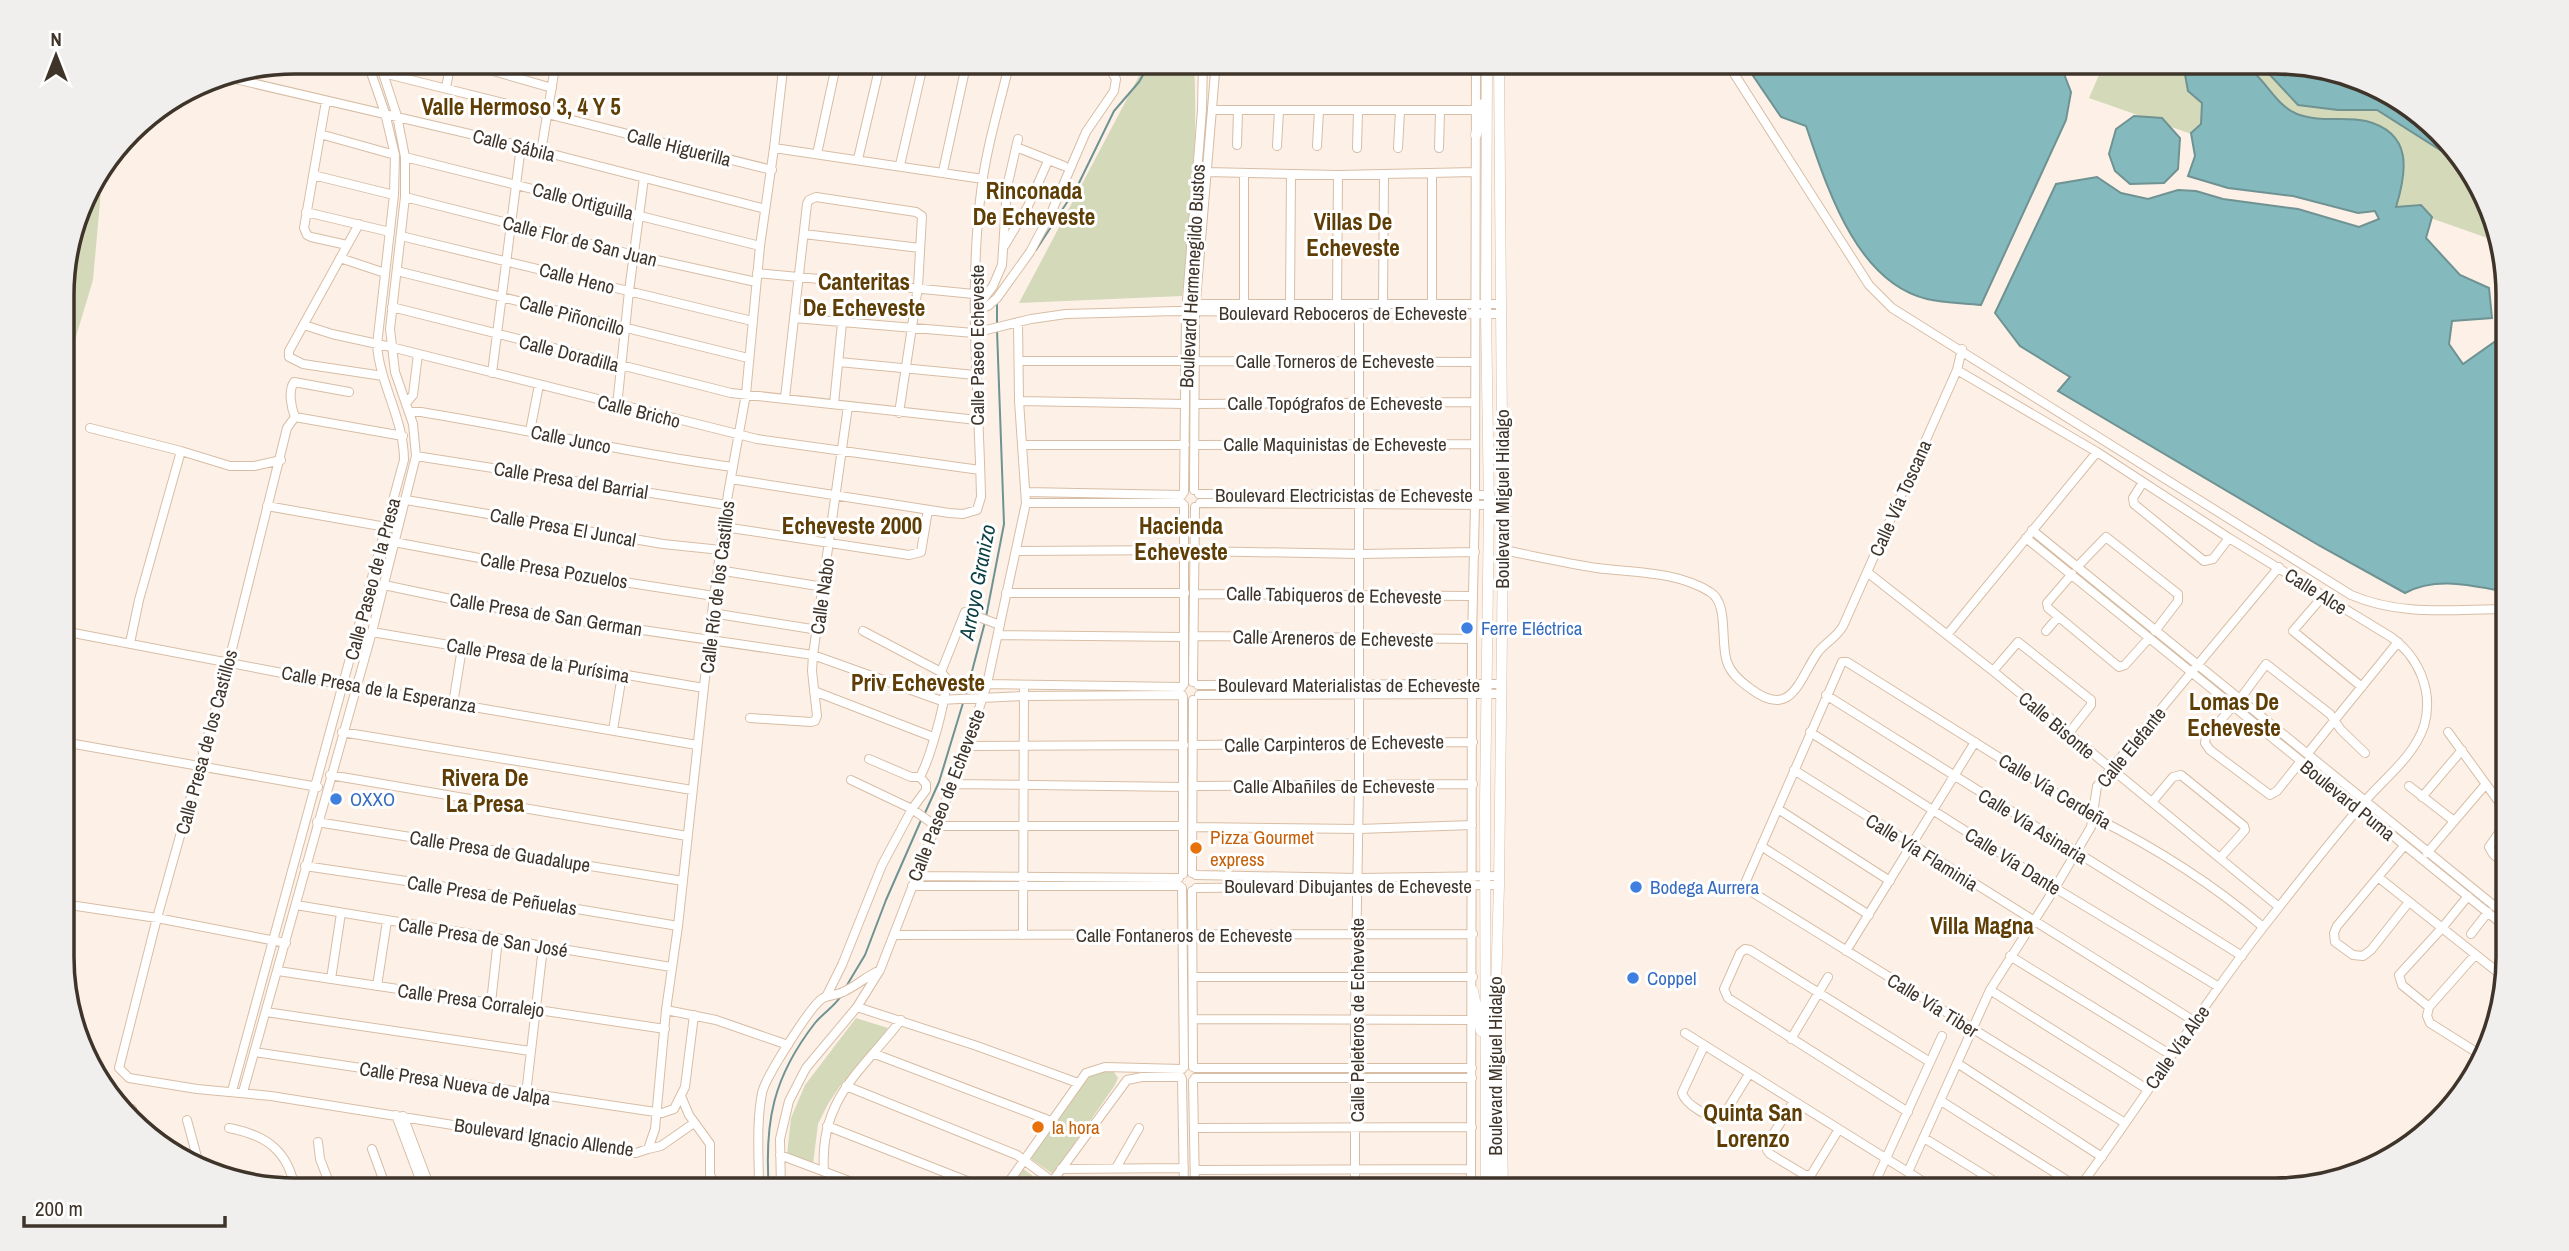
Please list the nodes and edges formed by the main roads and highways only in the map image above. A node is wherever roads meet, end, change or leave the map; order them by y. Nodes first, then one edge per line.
1 (1486, 73) edge
2 (1487, 73) edge
3 (1499, 73) edge
4 (1476, 135) road end
5 (1496, 968) junction
6 (1473, 990) road end
7 (1486, 1058) junction
8 (1486, 1177) edge
9 (1495, 1177) edge
10 (1503, 1177) edge

1 - 4 main road
2 - 7 main road, Boulevard Miguel Hidalgo
3 - 5 main road, Boulevard Miguel Hidalgo
5 - 9 main road, Boulevard Miguel Hidalgo
5 - 10 main road
6 - 7 main road
7 - 8 main road, Boulevard Miguel Hidalgo

